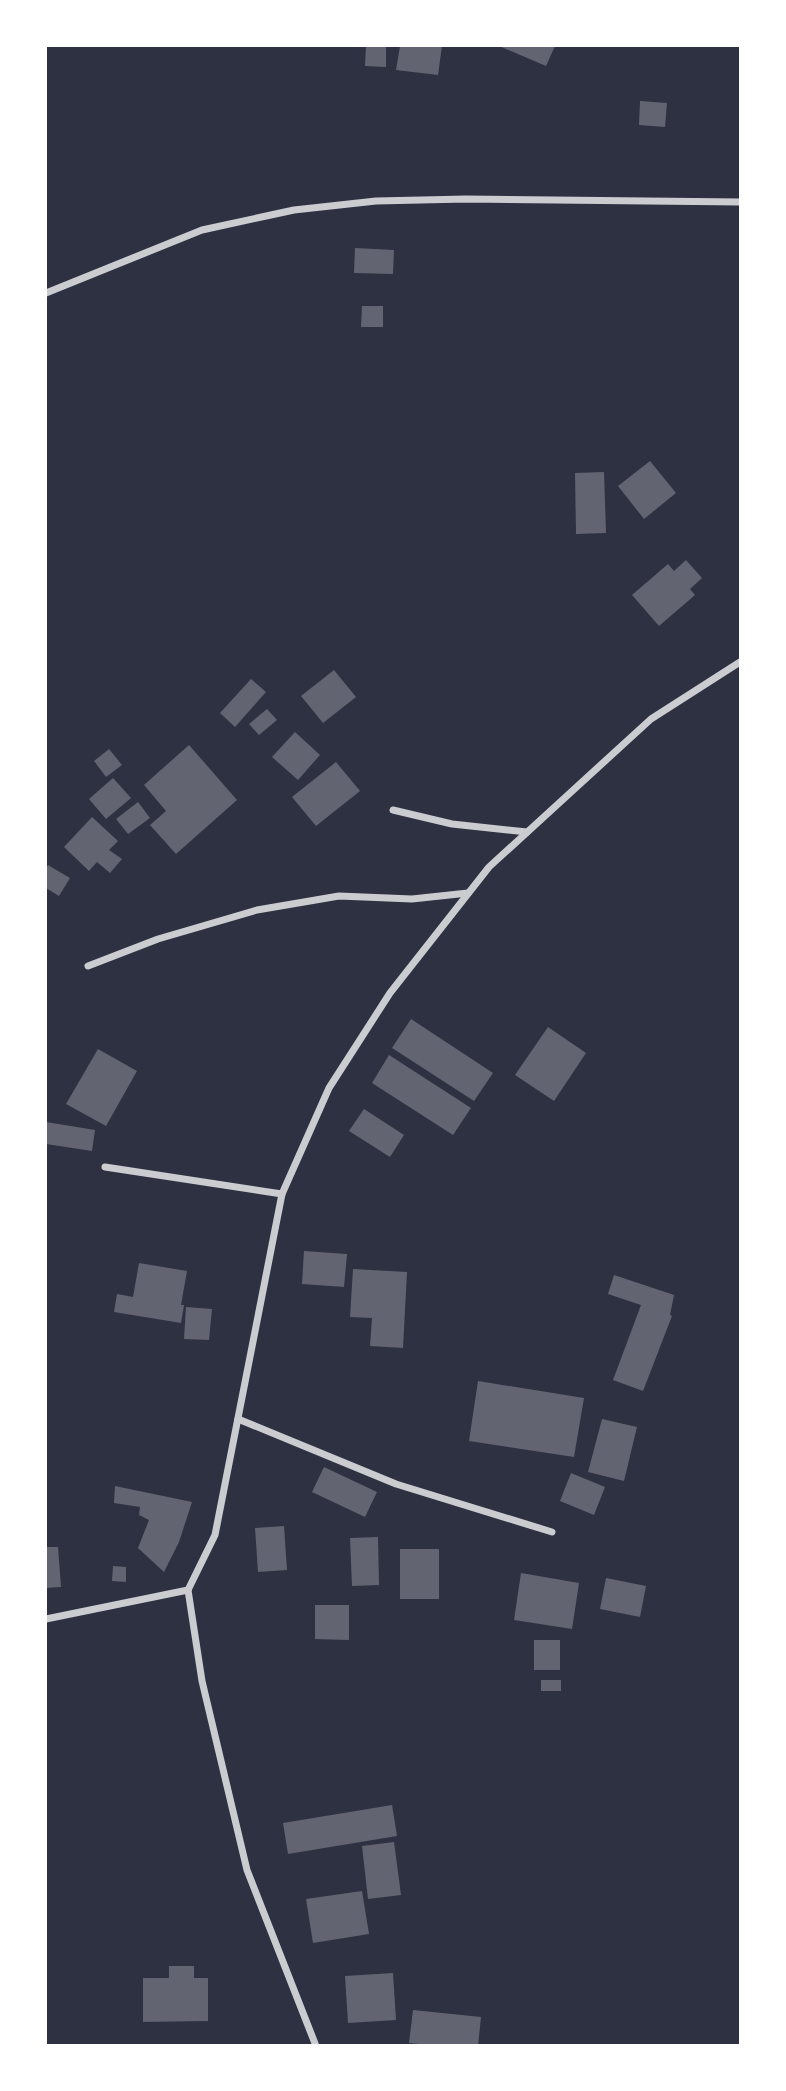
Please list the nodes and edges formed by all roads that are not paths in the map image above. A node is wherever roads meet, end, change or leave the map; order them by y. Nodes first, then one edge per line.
1 (740, 202) edge
2 (46, 293) edge
3 (740, 662) edge
4 (393, 810) dead end
5 (527, 832) junction
6 (468, 893) junction
7 (88, 966) dead end
8 (105, 1167) dead end
9 (282, 1194) junction
10 (238, 1419) junction
11 (552, 1532) dead end
12 (188, 1590) junction
13 (46, 1619) edge
14 (316, 2046) edge

1 - 2 street
3 - 5 street
4 - 5 street
5 - 6 street
6 - 7 street
6 - 9 street
8 - 9 street
9 - 10 street
10 - 11 street
10 - 12 street
12 - 13 street
12 - 14 street

